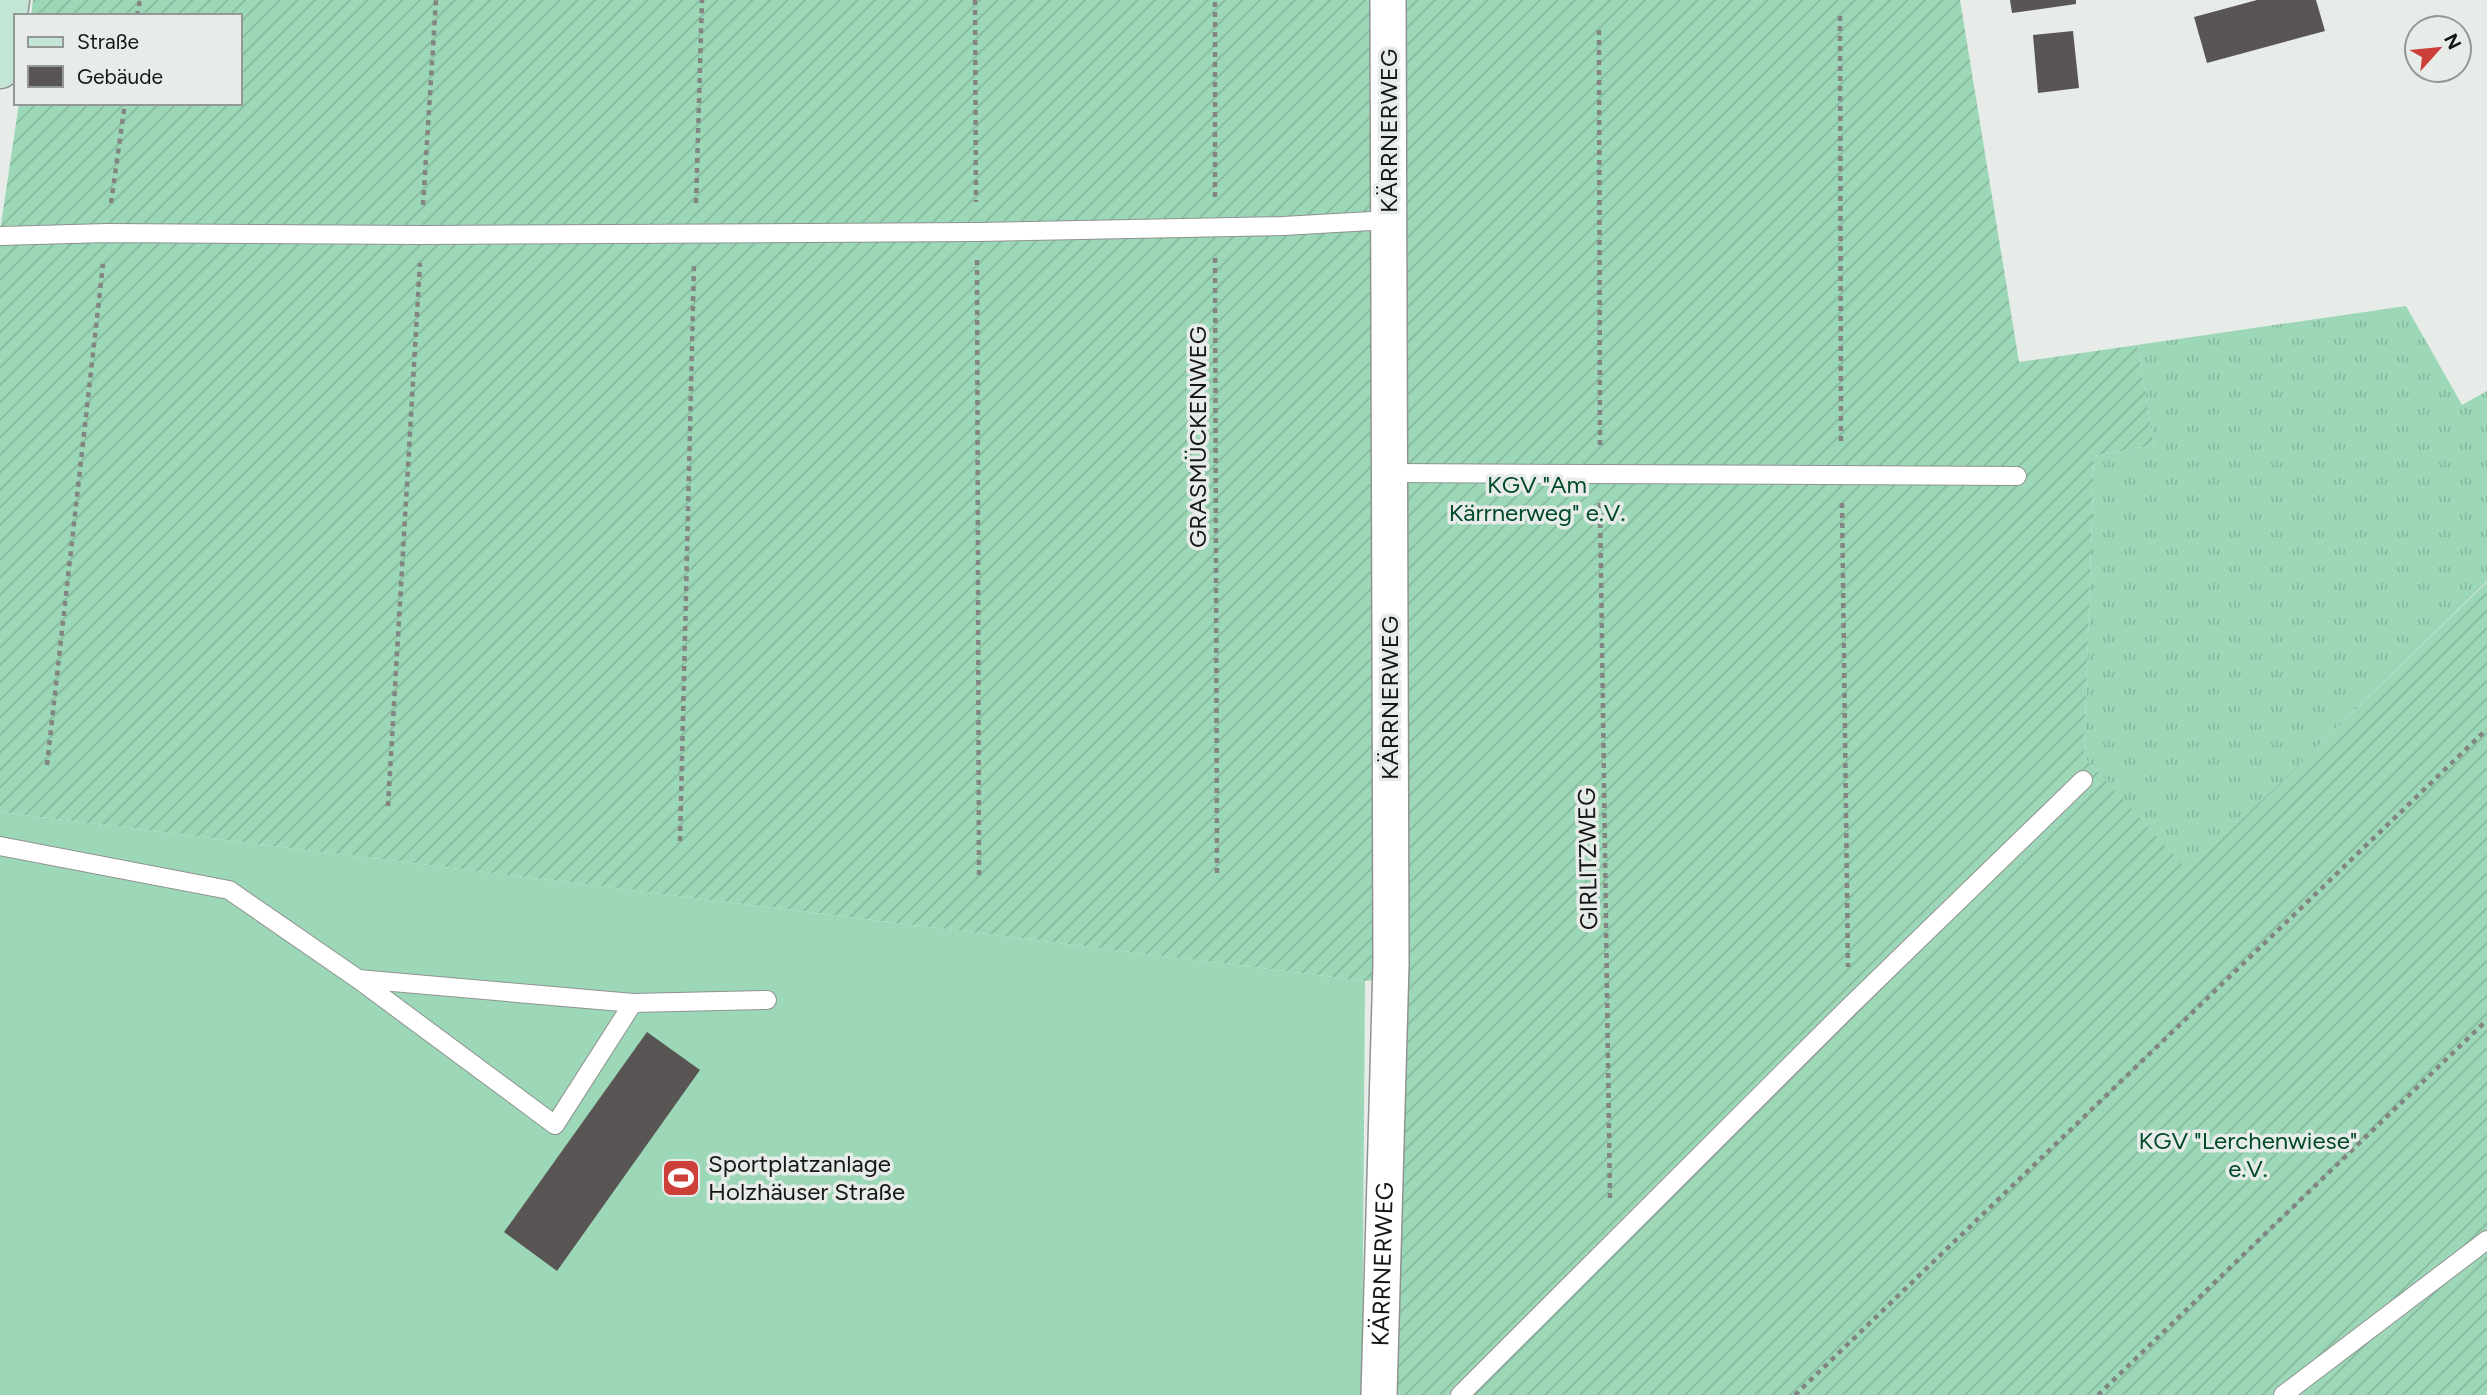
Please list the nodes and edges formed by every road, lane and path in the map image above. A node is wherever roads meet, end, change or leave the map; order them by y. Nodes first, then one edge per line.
1 (9, 0) edge
2 (436, 0) edge
3 (702, 0) edge
4 (975, 0) edge
5 (1215, 0) edge
6 (1388, 0) edge
7 (1840, 16) dead end
8 (1599, 30) dead end
9 (0, 69) edge
10 (125, 105) edge
11 (1389, 220) junction
12 (1215, 228) junction
13 (977, 232) junction
14 (107, 233) junction
15 (695, 233) junction
16 (422, 235) junction
17 (0, 236) edge
18 (1389, 473) junction
19 (1600, 474) junction
20 (2017, 476) dead end
21 (1842, 477) junction
22 (2487, 730) edge
23 (47, 765) dead end
24 (2083, 780) dead end
25 (388, 806) dead end
26 (680, 841) dead end
27 (0, 846) edge
28 (1217, 873) dead end
29 (979, 879) dead end
30 (358, 979) junction
31 (767, 1000) dead end
32 (633, 1003) junction
33 (1848, 1008) junction
34 (2487, 1020) edge
35 (2487, 1240) edge
36 (1611, 1245) junction
37 (1379, 1395) edge
38 (1460, 1395) edge
39 (1795, 1395) edge
40 (2098, 1395) edge
41 (2283, 1395) edge

1 - 9 main road
2 - 16 path
3 - 15 path
4 - 13 path
5 - 12 path, GRASMÜCKENWEG
6 - 11 street, KÄRRNERWEG
7 - 21 path
8 - 19 path, GIRLITZWEG
10 - 14 path
11 - 12 lane
11 - 18 street, KÄRRNERWEG
12 - 13 lane
12 - 28 path, GRASMÜCKENWEG
13 - 15 lane
13 - 29 path
14 - 16 lane
14 - 17 lane
14 - 23 path
15 - 16 lane
15 - 26 path
16 - 25 path
18 - 19 lane
18 - 37 street, KÄRRNERWEG
19 - 21 lane
19 - 36 path, GIRLITZWEG
20 - 21 lane
21 - 33 path
22 - 39 path
24 - 33 lane
27 - 30 lane
30 - 32 lane
30 - 32 lane
31 - 32 lane
33 - 36 lane
34 - 40 path
35 - 41 lane
36 - 38 lane

